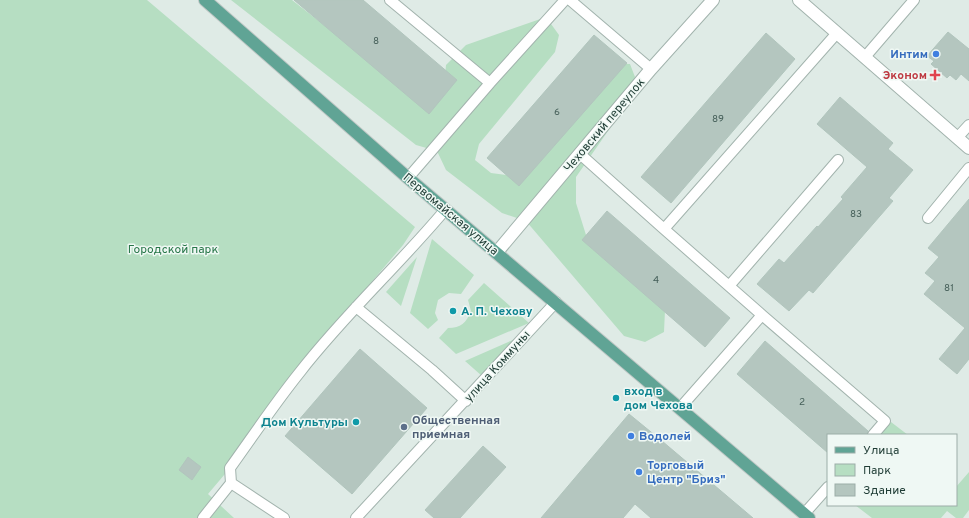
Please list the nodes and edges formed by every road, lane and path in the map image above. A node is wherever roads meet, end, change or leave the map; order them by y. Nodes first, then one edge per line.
1 (205, 0) edge
2 (390, 0) edge
3 (565, 0) edge
4 (570, 0) edge
5 (713, 0) edge
6 (799, 0) edge
7 (914, 0) edge
8 (837, 33) junction
9 (865, 57) junction
10 (651, 70) junction
11 (490, 83) junction
12 (969, 125) edge
13 (957, 138) junction
14 (969, 148) edge
15 (580, 154) junction
16 (838, 160) dead end
17 (969, 168) edge
18 (408, 178) junction
19 (445, 210) junction
20 (928, 218) dead end
21 (664, 229) junction
22 (497, 252) junction
23 (729, 286) junction
24 (556, 302) junction
25 (356, 306) junction
26 (762, 314) junction
27 (466, 401) junction
28 (680, 408) junction
29 (874, 434) edge
30 (231, 483) junction
31 (827, 488) edge
32 (807, 516) edge
33 (202, 518) edge
34 (284, 518) edge
35 (356, 518) edge

1 - 18 main road, Первомайская улица
2 - 11 lane
3 - 11 lane
4 - 10 lane
5 - 10 street, Чеховский переулок
6 - 8 street
7 - 9 lane
8 - 9 street
8 - 21 lane
9 - 13 street
10 - 15 street, Чеховский переулок
11 - 18 lane
12 - 13 lane
13 - 14 street
15 - 21 lane
15 - 22 street, Чеховский переулок
16 - 23 lane
17 - 20 lane
18 - 19 main road, Первомайская улица
19 - 22 main road, Первомайская улица
19 - 25 lane
21 - 23 lane
22 - 24 main road, Первомайская улица
23 - 26 lane
24 - 27 lane, улица Коммуны
24 - 28 main road, Первомайская улица
25 - 27 lane
25 - 30 lane
26 - 28 lane
26 - 29 lane
27 - 35 lane, улица Коммуны
28 - 32 main road, Первомайская улица
30 - 33 lane
30 - 34 lane
31 - 32 lane

